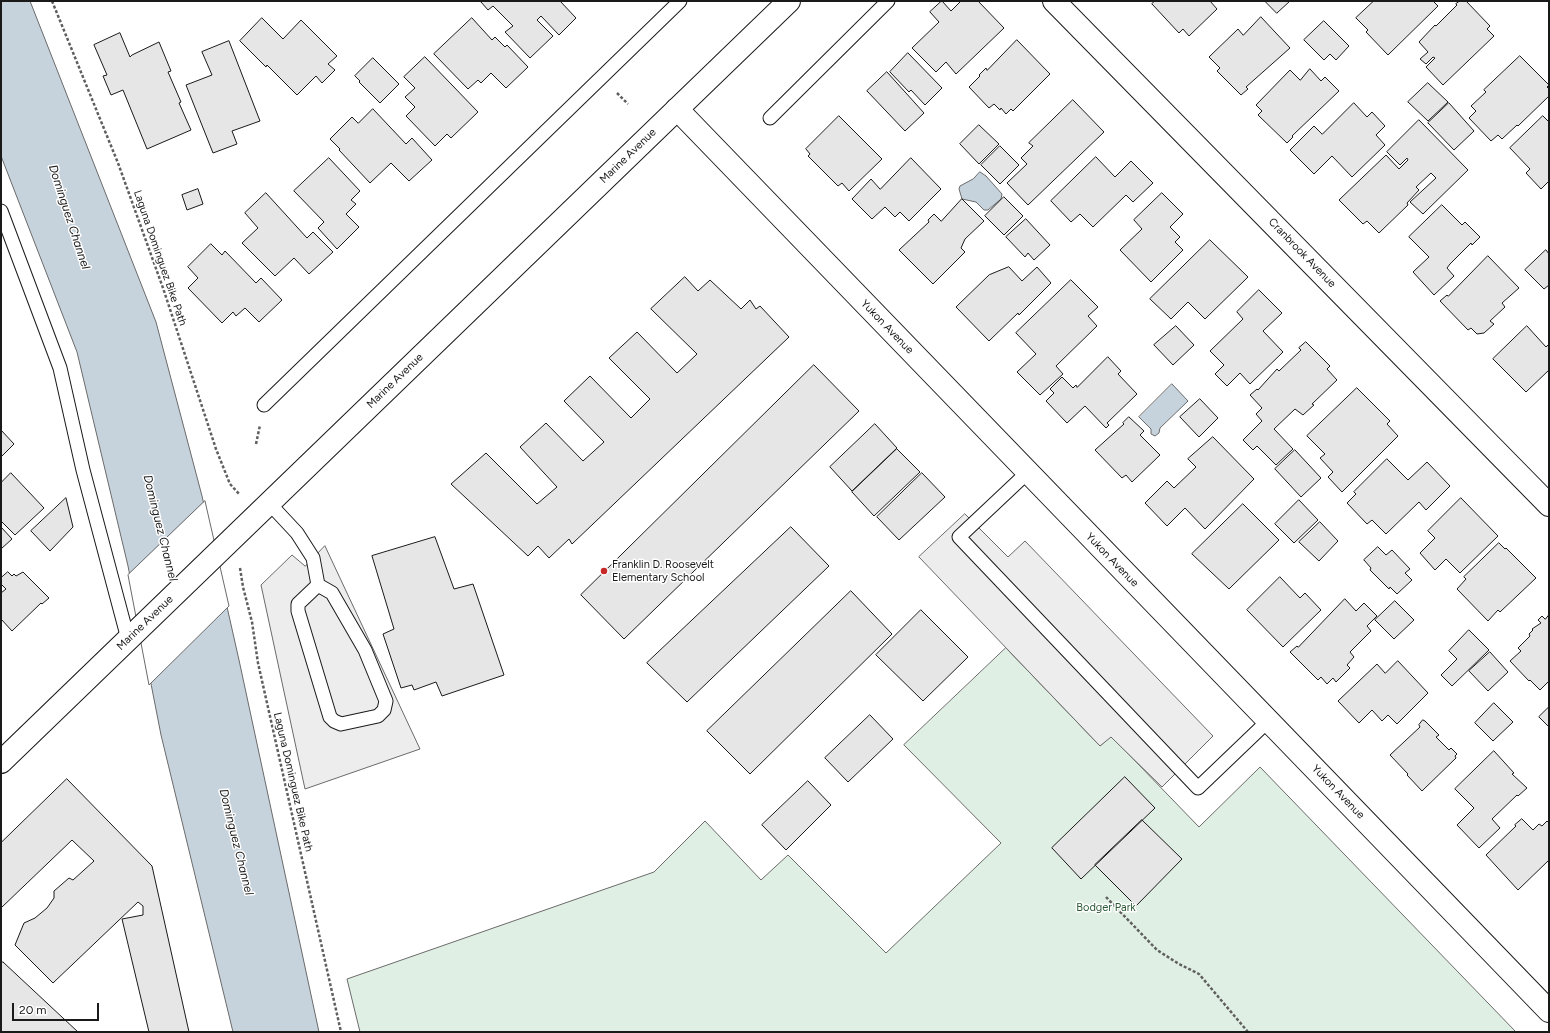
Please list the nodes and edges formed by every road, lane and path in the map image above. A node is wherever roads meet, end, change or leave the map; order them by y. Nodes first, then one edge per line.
1 (52, 1) edge
2 (680, 1) edge
3 (789, 1) edge
4 (888, 1) edge
5 (1054, 1) edge
6 (617, 92) dead end
7 (628, 104) dead end
8 (677, 109) junction
9 (770, 118) dead end
10 (1, 211) edge
11 (264, 405) dead end
12 (1028, 472) junction
13 (1549, 505) edge
14 (263, 509) junction
15 (229, 542) junction
16 (318, 585) junction
17 (130, 638) junction
18 (1268, 720) junction
19 (1, 762) edge
20 (1106, 896) dead end
21 (1549, 1011) edge
22 (341, 1032) edge
23 (1248, 1032) edge

1 - 14 path, Laguna Dominguez Bike Path
2 - 11 lane
3 - 8 street, Marine Avenue
4 - 9 lane
5 - 13 street, Cranbrook Avenue
6 - 7 path
8 - 12 street, Yukon Avenue
8 - 14 street, Marine Avenue
10 - 17 lane
12 - 18 street, Yukon Avenue
12 - 18 lane
14 - 15 street, Marine Avenue
14 - 16 lane
15 - 17 street, Marine Avenue
15 - 22 path, Laguna Dominguez Bike Path
16 - 16 lane
17 - 19 street, Marine Avenue
18 - 21 street, Yukon Avenue
20 - 23 path

